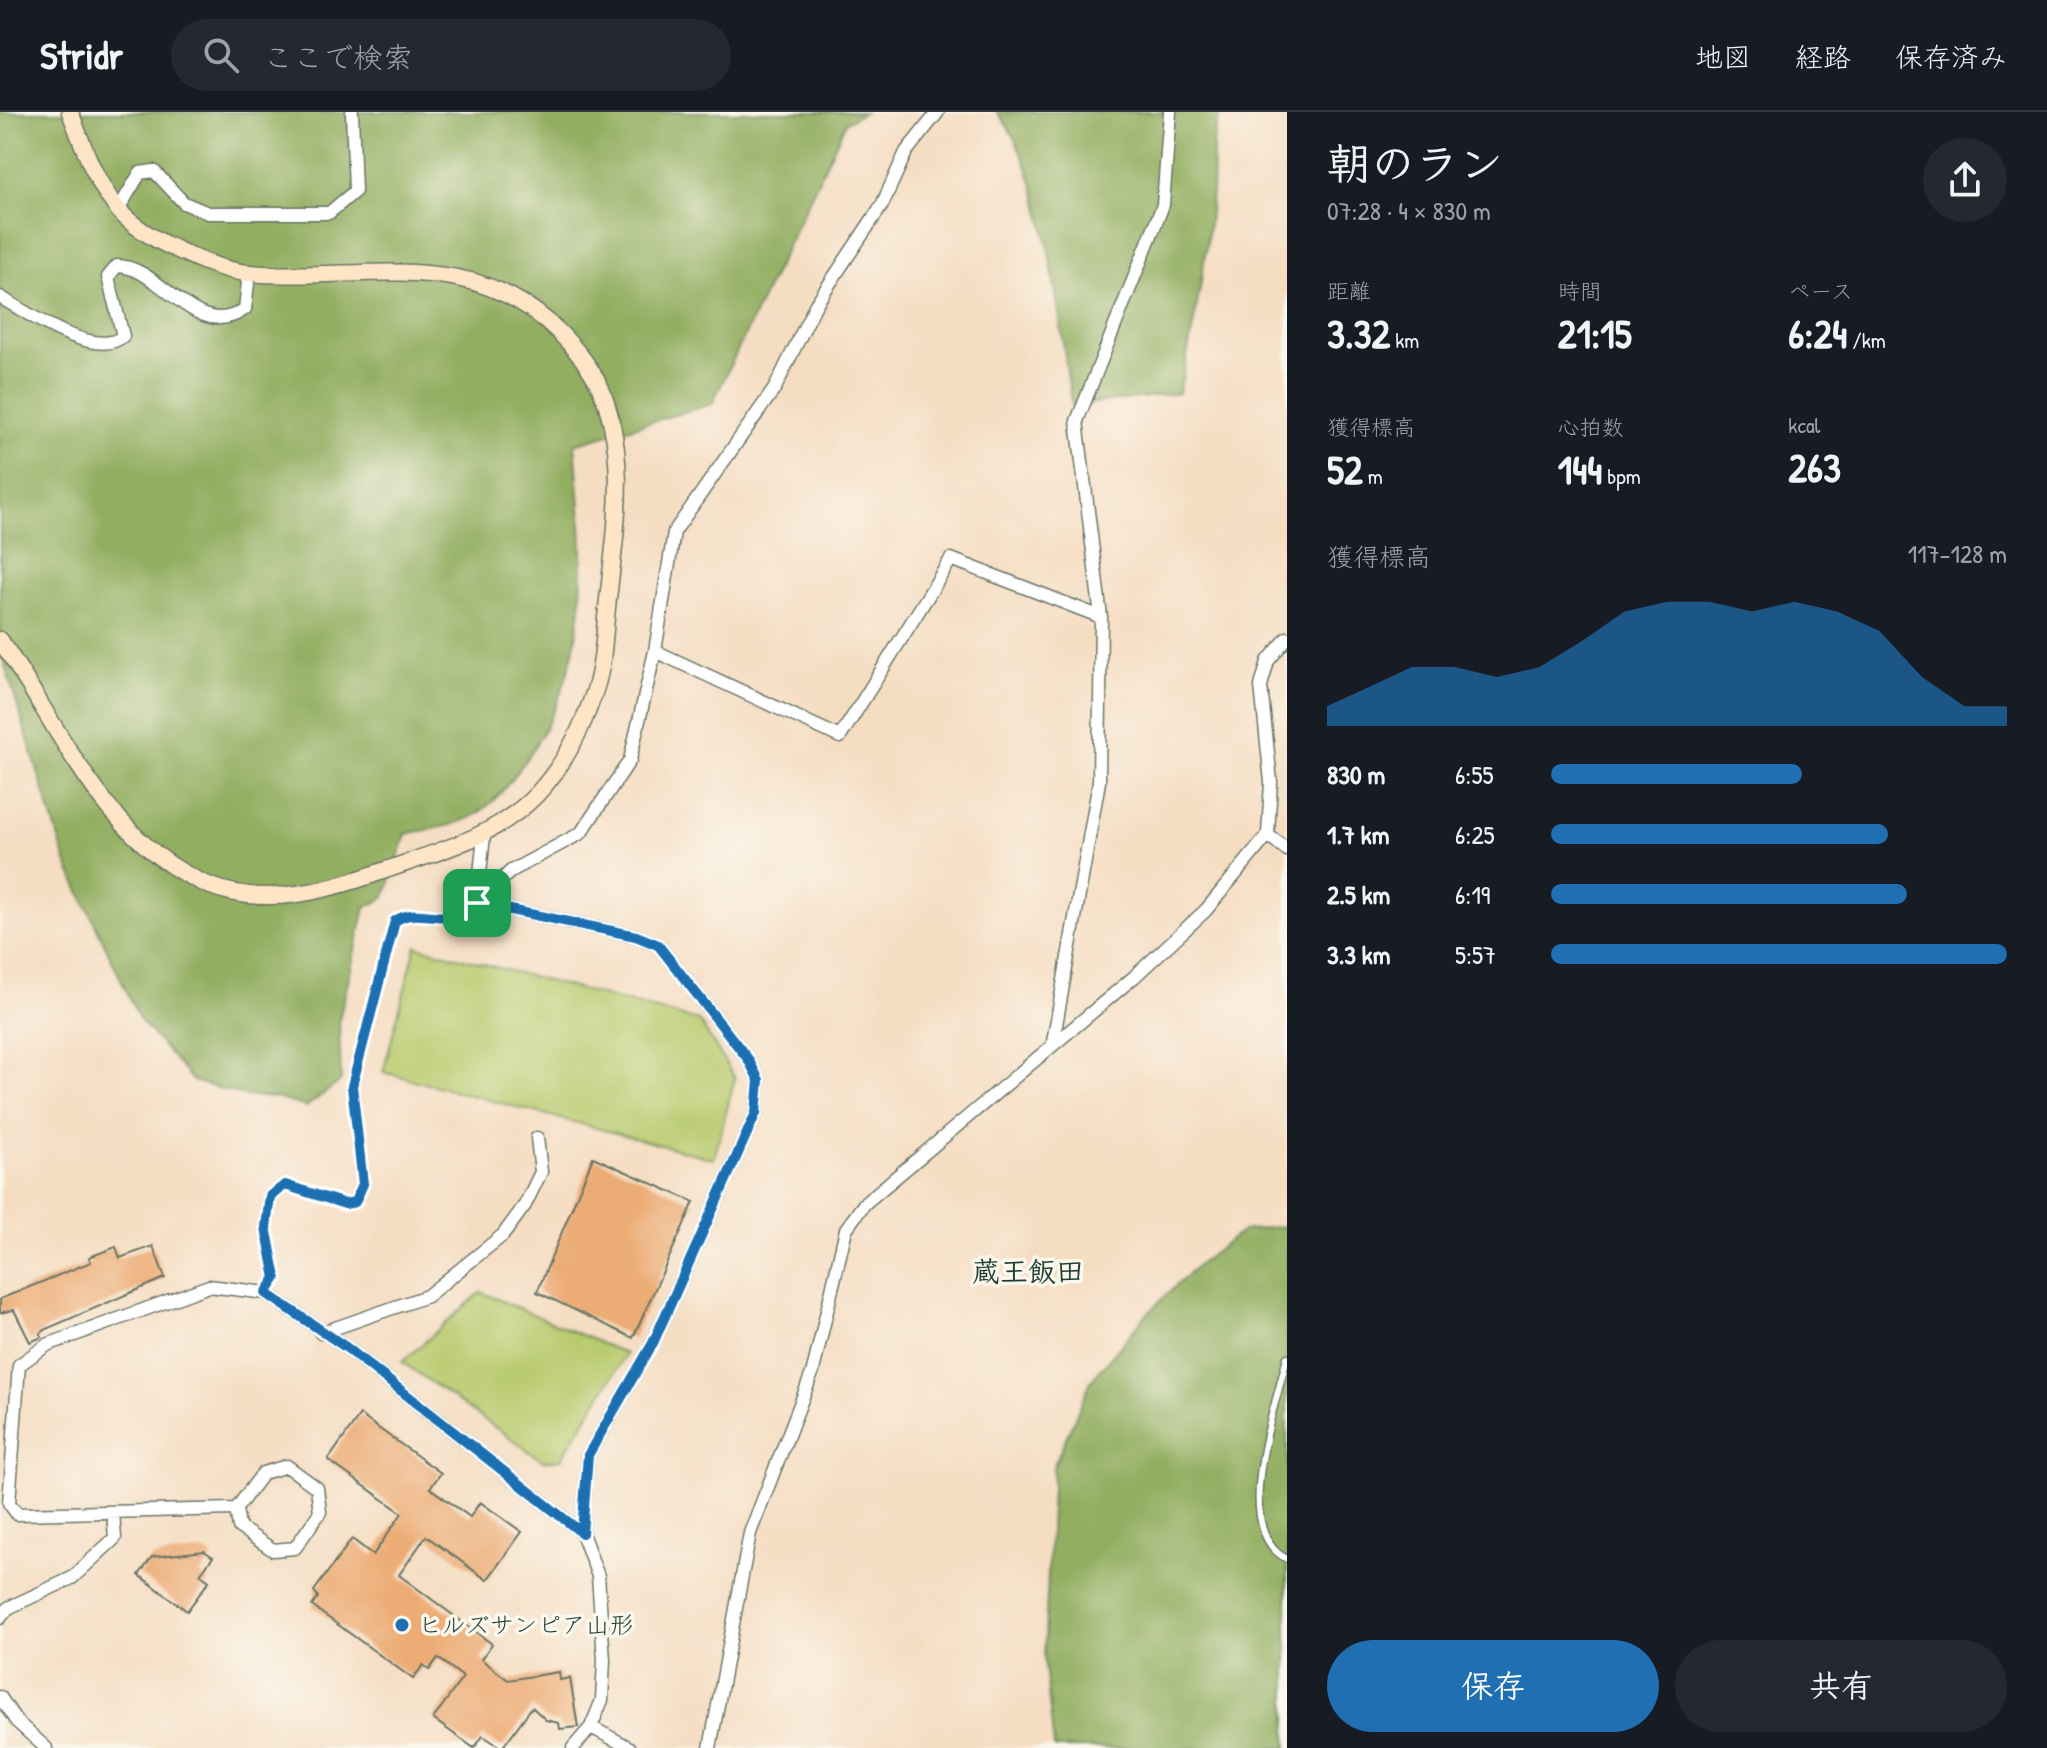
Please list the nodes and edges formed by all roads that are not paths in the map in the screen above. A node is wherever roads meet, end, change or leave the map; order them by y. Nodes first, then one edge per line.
1 (70, 112) edge
2 (352, 112) edge
3 (938, 112) edge
4 (1170, 112) edge
5 (118, 210) junction
6 (245, 273) junction
7 (0, 297) edge
8 (1101, 617) junction
9 (1287, 638) edge
10 (0, 640) edge
11 (655, 651) junction
12 (484, 835) junction
13 (1268, 835) junction
14 (1287, 850) edge
15 (477, 903) junction
16 (1053, 1042) junction
17 (537, 1138) dead end
18 (266, 1293) junction
19 (321, 1333) junction
20 (1287, 1357) edge
21 (4, 1504) edge
22 (236, 1509) junction
23 (113, 1512) junction
24 (582, 1533) junction
25 (1287, 1559) edge
26 (0, 1618) edge
27 (0, 1697) edge
28 (591, 1727) junction
29 (46, 1748) edge
30 (573, 1748) edge
31 (630, 1748) edge
32 (710, 1748) edge

1 - 5 street
2 - 5 street
3 - 11 street
4 - 8 street
5 - 6 street
6 - 7 street
6 - 12 street
8 - 11 street
8 - 16 street
9 - 13 street
10 - 12 street
11 - 15 street
12 - 15 street
13 - 14 street
13 - 16 street
15 - 18 lane
15 - 24 street
16 - 32 street
17 - 19 street
18 - 19 street
18 - 21 street
19 - 24 street
20 - 25 lane
21 - 23 street
22 - 22 street
22 - 23 street
23 - 26 street
24 - 28 street
27 - 29 street
28 - 30 street
28 - 31 street

